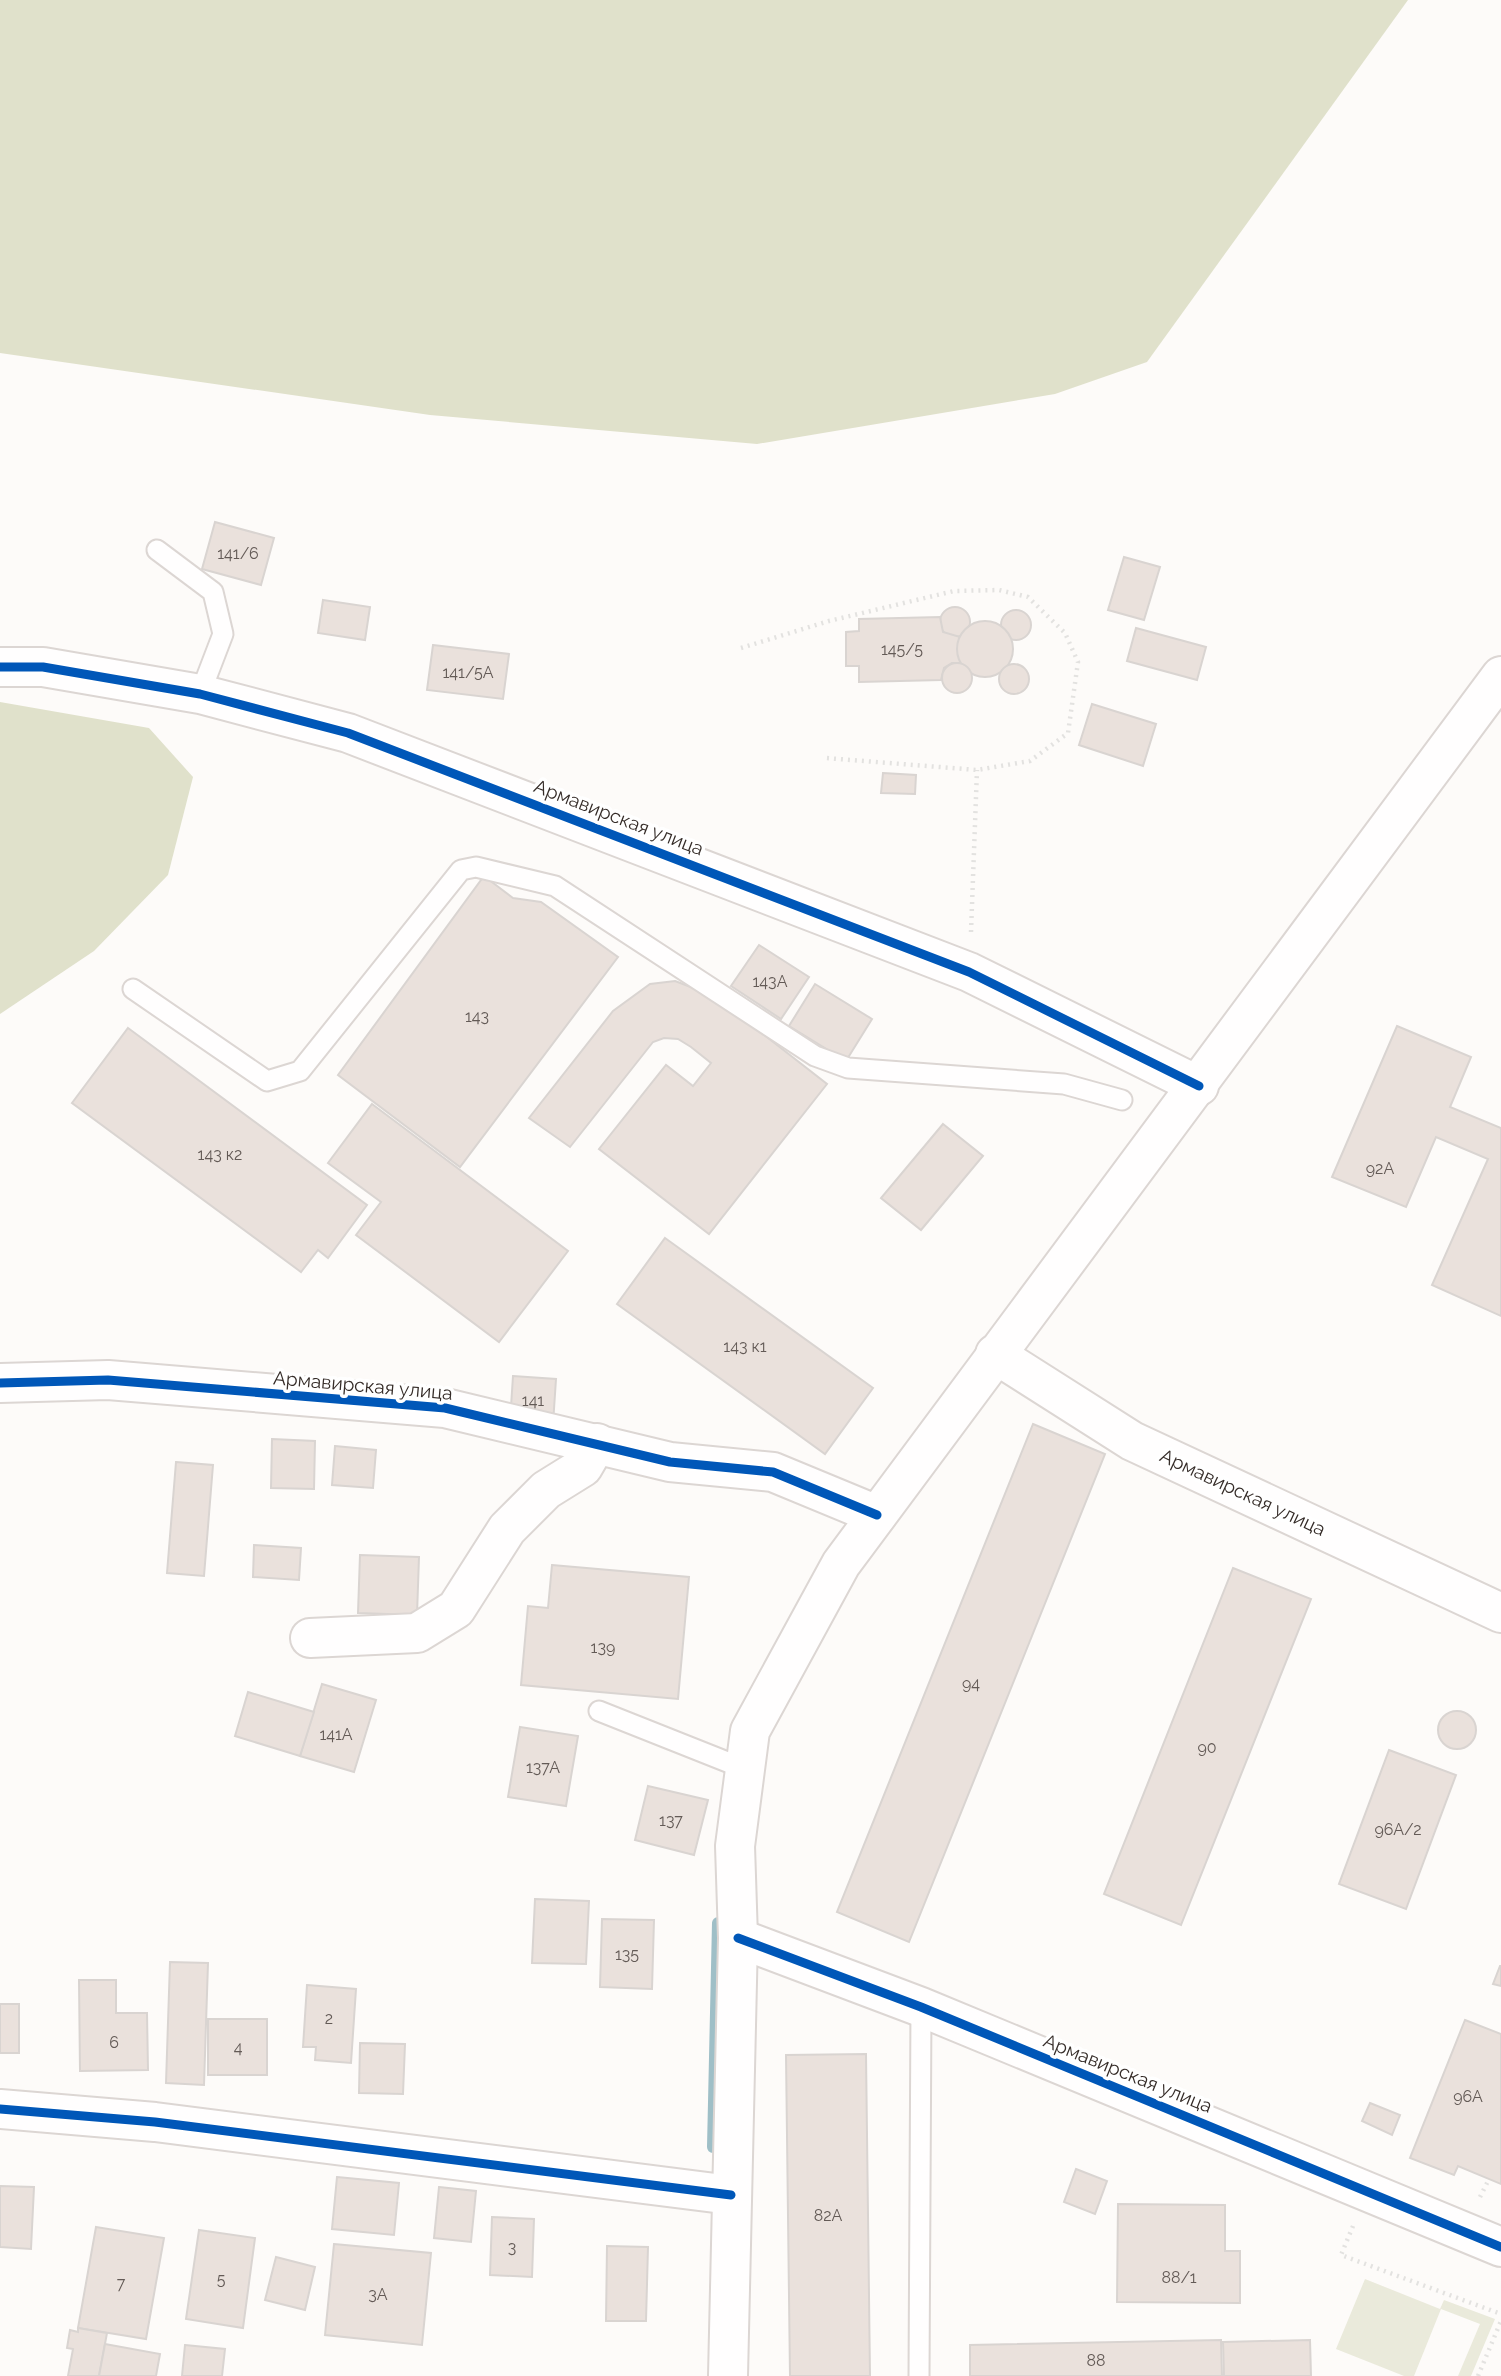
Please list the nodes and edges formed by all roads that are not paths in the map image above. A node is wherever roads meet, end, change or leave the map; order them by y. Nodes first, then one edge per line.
1 (157, 550) dead end
2 (0, 667) edge
3 (1501, 676) edge
4 (200, 694) junction
5 (133, 989) dead end
6 (1199, 1086) junction
7 (1122, 1100) dead end
8 (995, 1354) junction
9 (0, 1383) edge
10 (597, 1443) junction
11 (877, 1515) junction
12 (1501, 1613) edge
13 (310, 1637) dead end
14 (598, 1711) dead end
15 (745, 1769) junction
16 (738, 1938) junction
17 (921, 2007) junction
18 (0, 2109) edge
19 (731, 2195) junction
20 (1501, 2247) edge
21 (727, 2376) edge
22 (919, 2376) edge

1 - 4 lane
2 - 4 street, Армавирская улица
3 - 6 street
4 - 6 street, Армавирская улица
5 - 7 lane
6 - 8 street
8 - 11 street
8 - 12 street, Армавирская улица
9 - 10 street, Армавирская улица
10 - 11 street, Армавирская улица
10 - 13 street
11 - 15 street
14 - 15 lane
15 - 16 street
16 - 17 street, Армавирская улица
16 - 19 street
17 - 20 street, Армавирская улица
17 - 22 lane
18 - 19 street
19 - 21 street

